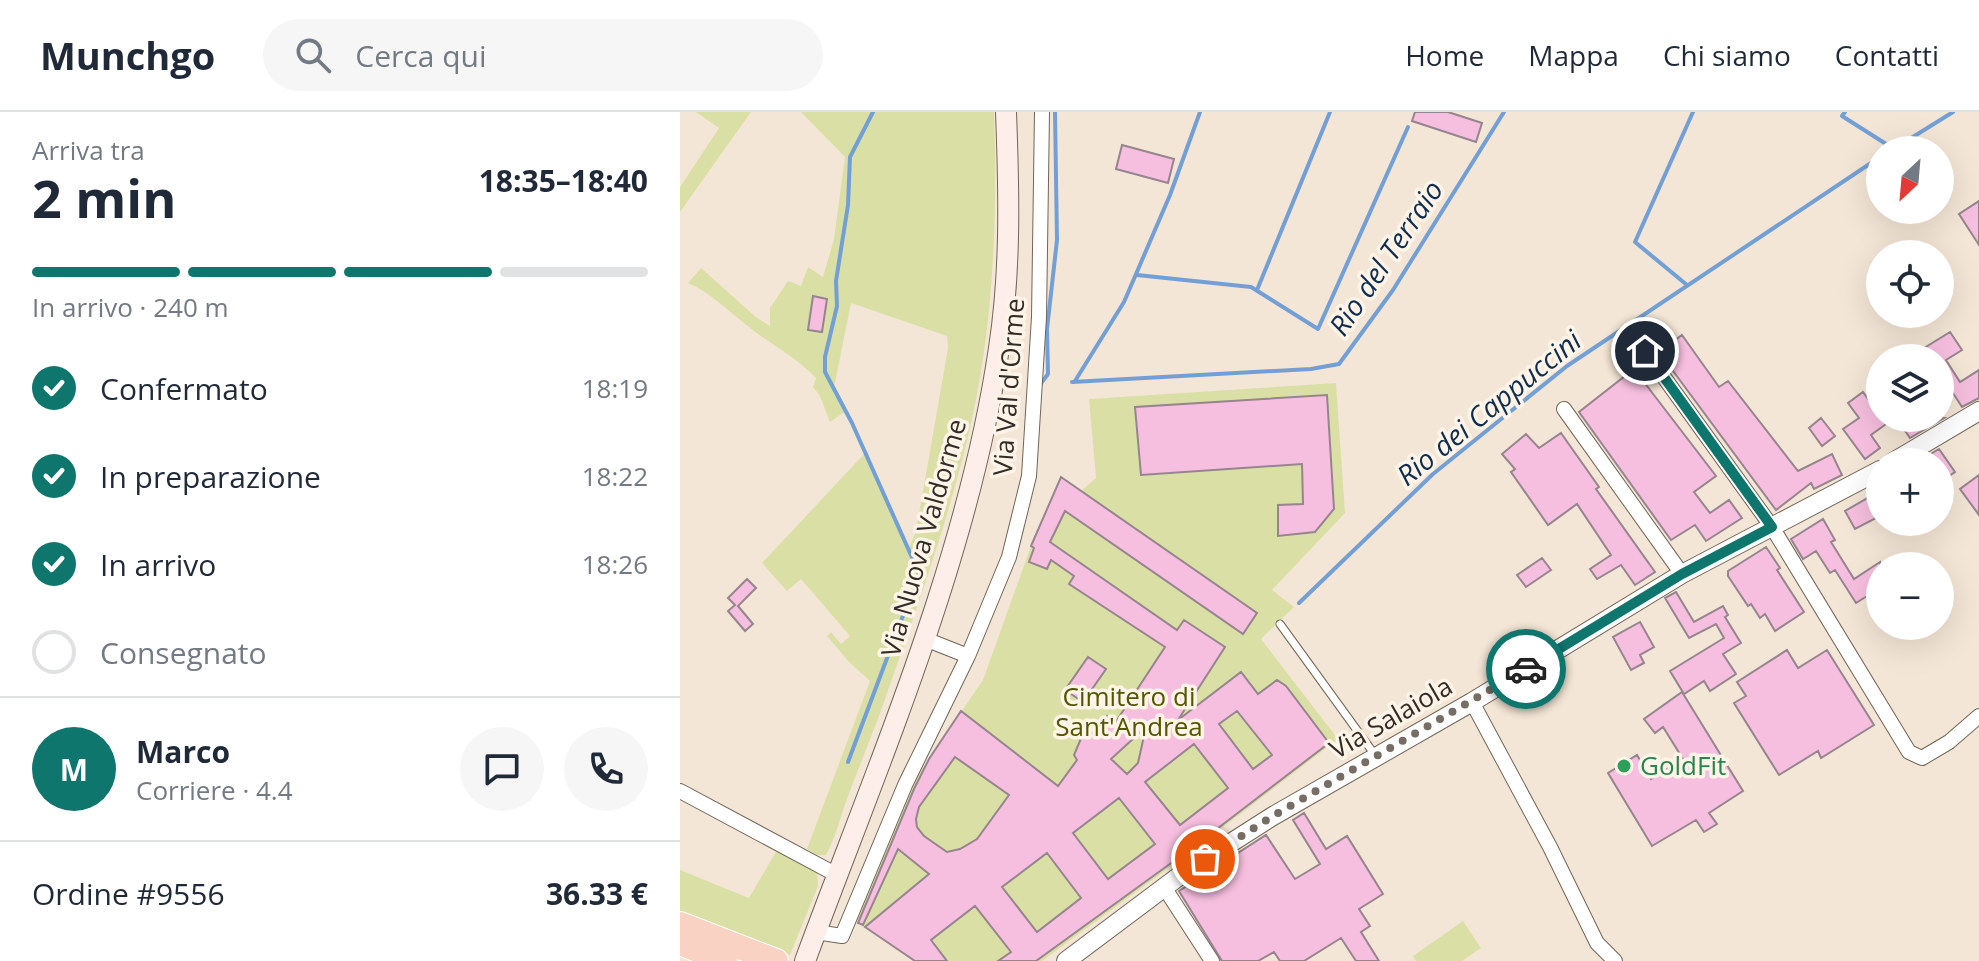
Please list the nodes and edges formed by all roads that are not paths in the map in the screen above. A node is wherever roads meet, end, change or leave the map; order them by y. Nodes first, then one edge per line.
1 (1006, 112) edge
2 (1042, 112) edge
3 (1645, 351) dead end
4 (1564, 409) dead end
5 (1979, 411) edge
6 (1917, 448) edge
7 (1866, 477) edge
8 (1772, 527) junction
9 (1682, 574) junction
10 (1280, 624) dead end
11 (925, 639) junction
12 (968, 656) junction
13 (1472, 702) junction
14 (1979, 716) edge
15 (1376, 757) junction
16 (680, 791) edge
17 (837, 875) junction
18 (1164, 887) junction
19 (680, 924) edge
20 (816, 932) junction
21 (680, 943) edge
22 (722, 953) edge
23 (776, 961) edge
24 (805, 961) edge
25 (1066, 961) edge
26 (1212, 961) edge
27 (1615, 961) edge

1 - 11 main road, Via Nuova Valdorme
2 - 12 street, Via Val d'Orme
3 - 8 street
4 - 9 street
5 - 6 street
7 - 8 street, Via Salaiola
8 - 9 street, Via Salaiola
8 - 14 street
9 - 13 street, Via Salaiola
10 - 15 lane
11 - 12 street
11 - 17 main road, Via Nuova Valdorme
12 - 20 street, Via Val d'Orme
13 - 15 street, Via Salaiola
13 - 27 street
15 - 18 street, Via Salaiola
16 - 17 street
17 - 20 main road, Via Nuova Valdorme
18 - 25 street, Via Salaiola
18 - 26 street
19 - 22 highway
20 - 24 main road, Via Nuova Valdorme
21 - 22 highway
22 - 23 highway

